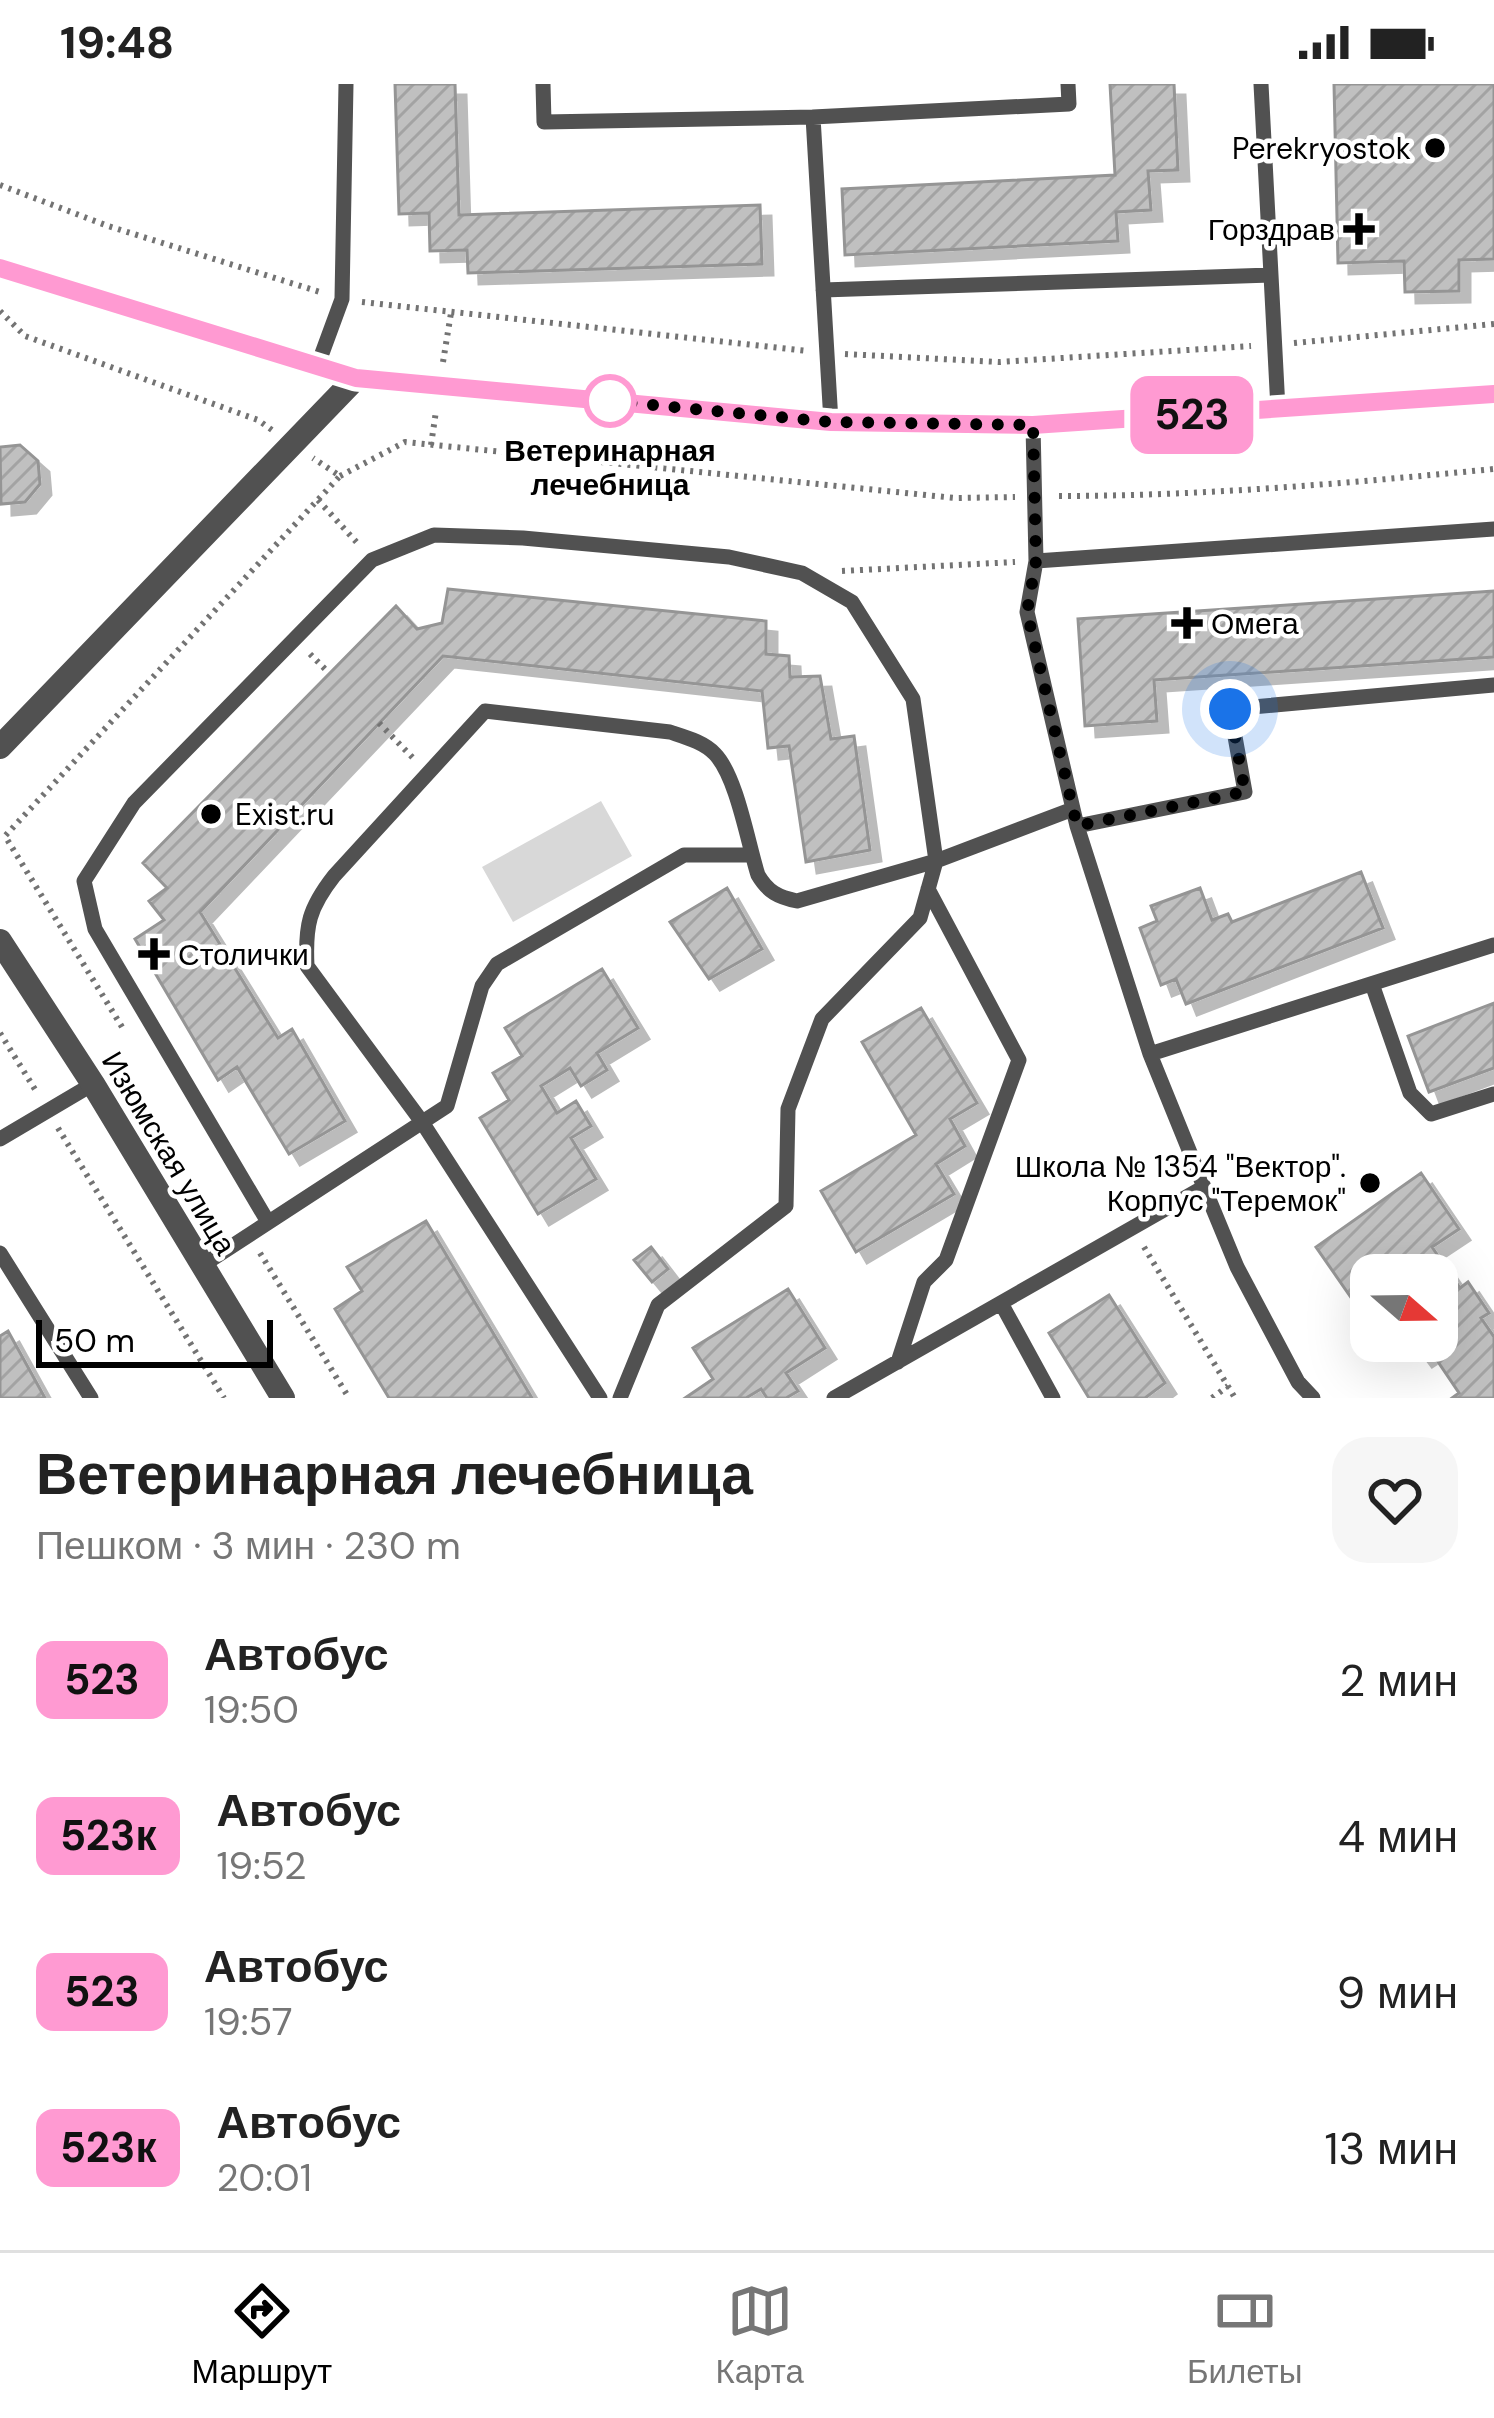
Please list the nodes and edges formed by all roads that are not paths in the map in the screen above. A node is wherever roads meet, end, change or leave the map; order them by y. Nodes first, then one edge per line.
1 (346, 84) edge
2 (543, 84) edge
3 (1068, 84) edge
4 (1261, 84) edge
5 (813, 117) junction
6 (0, 268) edge
7 (1271, 275) junction
8 (823, 290) junction
9 (317, 367) junction
10 (356, 378) junction
11 (1494, 394) edge
12 (1278, 409) junction
13 (831, 422) junction
14 (1033, 425) junction
15 (1494, 530) edge
16 (1036, 561) junction
17 (1494, 685) edge
18 (0, 747) edge
19 (1075, 818) junction
20 (752, 855) junction
21 (936, 861) junction
22 (928, 889) junction
23 (0, 941) edge
24 (1494, 945) edge
25 (1372, 983) junction
26 (1150, 1054) junction
27 (93, 1084) junction
28 (1494, 1094) edge
29 (422, 1122) junction
30 (0, 1139) edge
31 (1204, 1187) junction
32 (268, 1222) junction
33 (0, 1253) edge
34 (202, 1265) junction
35 (1000, 1303) junction
36 (898, 1361) junction
37 (91, 1398) edge
38 (283, 1398) edge
39 (599, 1398) edge
40 (620, 1398) edge
41 (834, 1398) edge
42 (1052, 1398) edge
43 (1313, 1398) edge

1 - 9 lane
2 - 5 lane
3 - 5 lane
4 - 7 lane
5 - 8 lane
6 - 9 street
7 - 8 lane
7 - 12 lane
8 - 13 lane
9 - 10 street
10 - 13 street
10 - 18 street
11 - 12 street
12 - 14 street
13 - 14 street
14 - 16 lane
15 - 16 lane
16 - 19 lane
17 - 19 lane
19 - 21 lane
19 - 26 lane
20 - 21 lane
20 - 29 lane
20 - 29 lane
21 - 22 lane
21 - 32 lane
22 - 36 lane
22 - 40 lane
23 - 27 street, Изюмская улица
24 - 25 lane
25 - 26 lane
25 - 28 lane
26 - 31 lane
27 - 30 lane
27 - 34 street, Изюмская улица
29 - 32 lane
29 - 39 lane
31 - 35 lane
31 - 43 lane
32 - 34 lane
33 - 37 lane
34 - 38 street, Изюмская улица
35 - 36 lane
35 - 42 lane
36 - 41 lane

